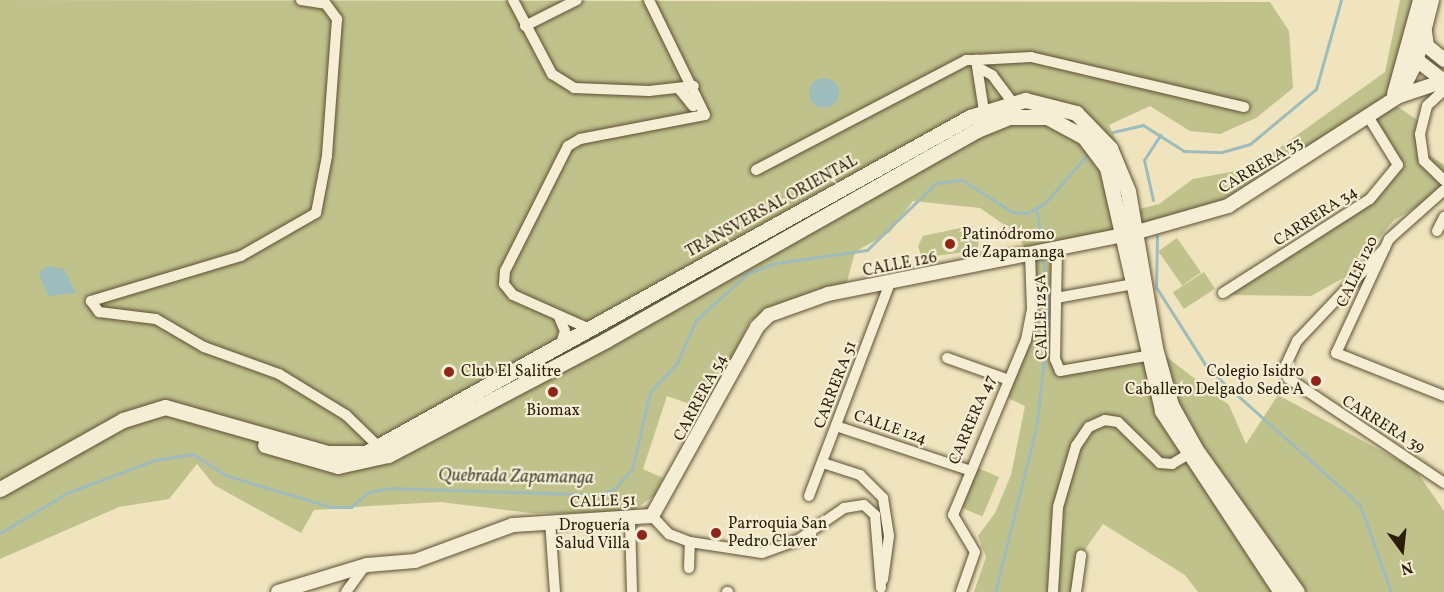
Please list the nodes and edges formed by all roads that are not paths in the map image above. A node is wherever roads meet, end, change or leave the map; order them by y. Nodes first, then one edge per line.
1 (301, 0) edge
2 (513, 0) edge
3 (577, 0) edge
4 (649, 0) edge
5 (1432, 0) edge
6 (1423, 14) edge
7 (525, 26) junction
8 (1410, 41) junction
9 (1444, 60) edge
10 (1416, 63) junction
11 (978, 64) junction
12 (1444, 81) edge
13 (694, 86) junction
14 (680, 90) junction
15 (1444, 90) edge
16 (1395, 99) junction
17 (1012, 102) junction
18 (1244, 107) dead end
19 (696, 109) junction
20 (984, 111) junction
21 (1369, 118) junction
22 (756, 170) dead end
23 (1444, 180) edge
24 (1444, 190) edge
25 (1444, 217) edge
26 (1437, 231) dead end
27 (1130, 234) junction
28 (1057, 248) junction
29 (1385, 248) junction
30 (1030, 254) junction
31 (1134, 284) junction
32 (889, 285) junction
33 (1223, 293) dead end
34 (1056, 298) junction
35 (788, 305) joint
36 (559, 317) junction
37 (592, 330) junction
38 (560, 346) junction
39 (1146, 356) junction
40 (947, 358) dead end
41 (1006, 379) junction
42 (1444, 396) edge
43 (836, 426) junction
44 (379, 447) junction
45 (1191, 453) junction
46 (823, 463) junction
47 (968, 470) junction
48 (1444, 483) edge
49 (0, 489) edge
50 (809, 496) dead end
51 (0, 499) edge
52 (652, 516) junction
53 (630, 520) junction
54 (550, 521) junction
55 (690, 542) junction
56 (1081, 555) dead end
57 (366, 565) junction
58 (689, 568) dead end
59 (880, 590) edge
60 (278, 592) edge
61 (346, 592) edge
62 (555, 592) edge
63 (633, 592) edge
64 (961, 592) edge
65 (1053, 592) edge
66 (1076, 592) edge
67 (1281, 592) edge
68 (1297, 592) edge

1 - 44 street
2 - 7 street
3 - 7 street
4 - 13 street
5 - 6 street
6 - 8 street
6 - 9 street
6 - 10 street, CARRERA 33
7 - 14 street
8 - 10 street
8 - 16 street
10 - 12 street
10 - 16 street, CARRERA 33
11 - 17 street
11 - 18 street
11 - 20 street
11 - 22 street
12 - 16 street
13 - 14 street
13 - 19 street
14 - 19 street
15 - 23 street
16 - 21 street, CARRERA 33
17 - 20 main road, TRANSVERSAL ORIENTAL
17 - 27 main road, TRANSVERSAL ORIENTAL
19 - 36 street
20 - 37 main road, TRANSVERSAL ORIENTAL
21 - 27 street, CARRERA 33
21 - 33 street, CARRERA 34
24 - 29 street, CALLE 120
25 - 26 street
27 - 28 street, CALLE 126
27 - 31 main road, TRANSVERSAL ORIENTAL
27 - 45 main road, TRANSVERSAL ORIENTAL
27 - 51 main road, TRANSVERSAL ORIENTAL
28 - 30 street, CALLE 126
28 - 34 street, CALLE 125A
29 - 42 street, CALLE 120
29 - 48 street, CARRERA 39
30 - 32 street, CALLE 126
30 - 41 street, CARRERA 47
31 - 34 street
31 - 39 main road, TRANSVERSAL ORIENTAL
32 - 35 street, CALLE 126
32 - 43 street, CARRERA 51
34 - 39 street, CALLE 125A
35 - 52 street, CARRERA 54
36 - 37 street
36 - 38 street
37 - 38 main road, TRANSVERSAL ORIENTAL
38 - 44 main road, TRANSVERSAL ORIENTAL
39 - 45 main road, TRANSVERSAL ORIENTAL
40 - 41 street
41 - 47 street, CARRERA 47
43 - 46 street, CARRERA 51
43 - 47 street, CALLE 124
44 - 49 main road, TRANSVERSAL ORIENTAL
45 - 65 street
45 - 67 main road, TRANSVERSAL ORIENTAL
45 - 68 main road, TRANSVERSAL ORIENTAL
46 - 50 street, CARRERA 51
46 - 59 street
47 - 64 street, CARRERA 47
52 - 53 street, CALLE 51
52 - 55 street, CALLE 51
53 - 54 street, CALLE 51
53 - 63 street
54 - 57 street, CALLE 51
54 - 62 street
55 - 58 street
55 - 59 street, CALLE 51
56 - 66 street
57 - 60 street, CALLE 51
57 - 61 street

